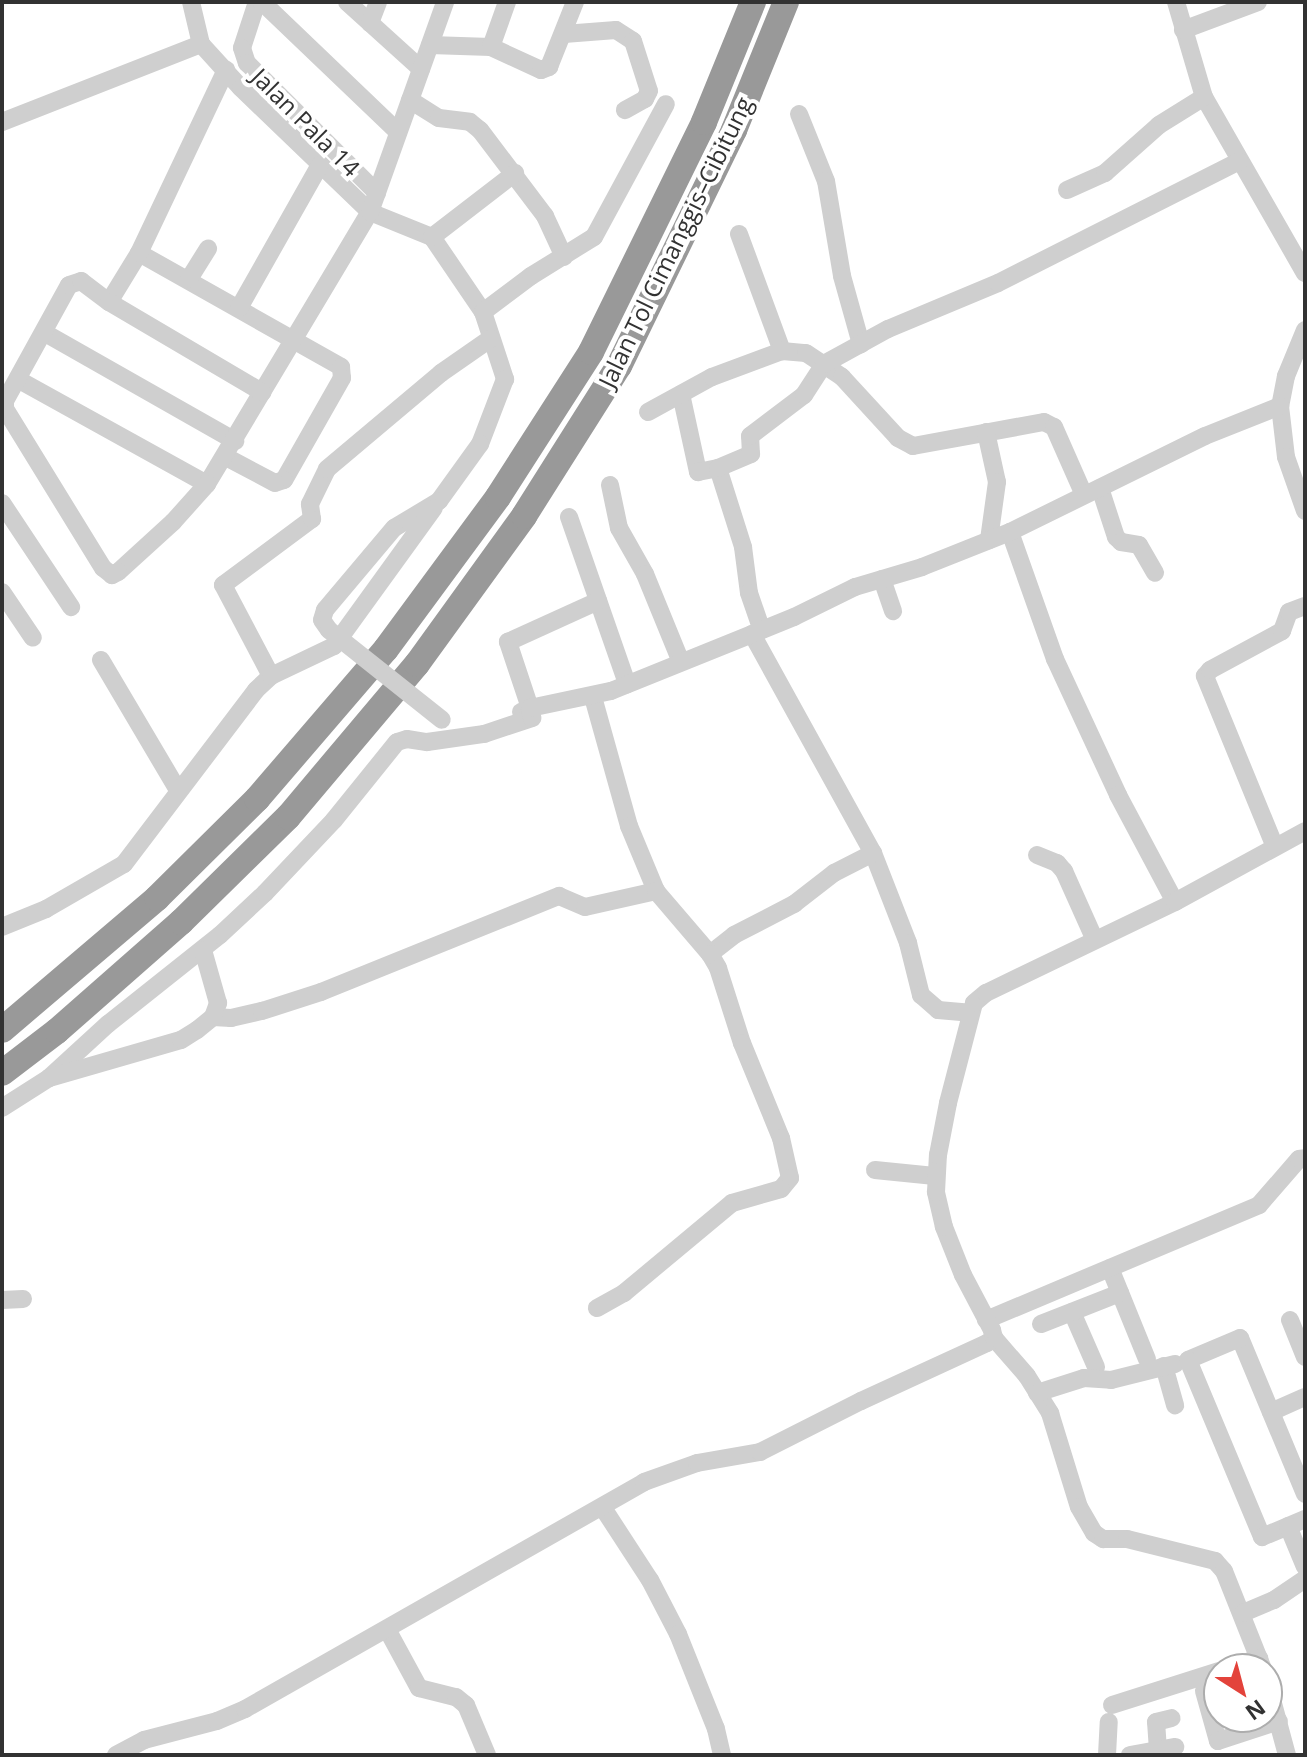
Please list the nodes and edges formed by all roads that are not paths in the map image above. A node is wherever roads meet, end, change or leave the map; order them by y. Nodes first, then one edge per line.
1 (191, 2) edge
2 (260, 2) edge
3 (347, 2) edge
4 (378, 2) edge
5 (445, 2) edge
6 (507, 2) edge
7 (575, 2) edge
8 (753, 2) edge
9 (786, 2) edge
10 (1176, 2) edge
11 (1258, 2) edge
12 (370, 23) junction
13 (1183, 30) junction
14 (564, 34) junction
15 (201, 44) junction
16 (430, 45) junction
17 (491, 47) junction
18 (421, 69) junction
19 (226, 70) junction
20 (1204, 97) junction
21 (410, 100) junction
22 (666, 104) dead end
23 (625, 110) dead end
24 (799, 114) dead end
25 (2, 122) edge
26 (398, 132) junction
27 (1239, 161) junction
28 (320, 165) junction
29 (515, 173) junction
30 (1067, 190) dead end
31 (377, 193) junction
32 (370, 212) junction
33 (739, 234) dead end
34 (432, 237) junction
35 (208, 248) dead end
36 (139, 253) junction
37 (564, 257) junction
38 (1305, 273) edge
39 (189, 279) junction
40 (109, 302) junction
41 (239, 308) junction
42 (483, 312) junction
43 (1305, 330) edge
44 (45, 333) junction
45 (490, 339) junction
46 (295, 340) junction
47 (861, 344) junction
48 (782, 351) junction
49 (824, 364) junction
50 (19, 380) junction
51 (262, 392) junction
52 (681, 394) junction
53 (3, 406) edge
54 (1280, 406) junction
55 (648, 412) dead end
56 (986, 432) junction
57 (230, 449) junction
58 (718, 468) junction
59 (207, 484) junction
60 (610, 485) dead end
61 (1092, 491) junction
62 (439, 501) junction
63 (2, 503) edge
64 (1305, 511) edge
65 (569, 517) dead end
66 (1010, 532) junction
67 (989, 540) junction
68 (1155, 573) dead end
69 (882, 579) junction
70 (2, 592) edge
71 (598, 601) junction
72 (1305, 606) edge
73 (71, 607) dead end
74 (893, 611) dead end
75 (757, 632) junction
76 (33, 638) dead end
77 (101, 660) dead end
78 (681, 662) junction
79 (271, 676) junction
80 (627, 684) junction
81 (593, 697) junction
82 (530, 708) junction
83 (178, 790) junction
84 (1305, 831) edge
85 (1275, 847) junction
86 (873, 853) junction
87 (1037, 855) dead end
88 (656, 891) junction
89 (1175, 902) junction
90 (2, 927) edge
91 (1094, 938) junction
92 (203, 950) junction
93 (710, 954) junction
94 (970, 1013) junction
95 (213, 1017) junction
96 (2, 1030) edge
97 (2, 1073) edge
98 (49, 1078) junction
99 (2, 1108) edge
100 (1305, 1158) edge
101 (875, 1170) dead end
102 (935, 1176) junction
103 (1110, 1268) junction
104 (1120, 1293) junction
105 (23, 1299) dead end
106 (2, 1300) edge
107 (597, 1308) dead end
108 (1072, 1312) junction
109 (1290, 1320) dead end
110 (1041, 1324) dead end
111 (990, 1329) junction
112 (1305, 1357) edge
113 (1162, 1363) junction
114 (1096, 1367) dead end
115 (1037, 1393) junction
116 (1305, 1397) edge
117 (1175, 1405) dead end
118 (1271, 1412) junction
119 (1305, 1494) edge
120 (603, 1508) junction
121 (1297, 1523) edge
122 (1305, 1567) edge
123 (1305, 1579) edge
124 (1243, 1613) junction
125 (388, 1631) junction
126 (1257, 1653) edge
127 (1203, 1677) edge
128 (1172, 1718) dead end
129 (1216, 1733) edge
130 (1242, 1733) edge
131 (1282, 1733) edge
132 (116, 1755) edge
133 (487, 1755) edge
134 (722, 1755) edge
135 (1107, 1755) edge
136 (1130, 1755) edge
137 (1287, 1755) edge

1 - 15 street
2 - 26 street
2 - 31 street, Jalan Pala 14
3 - 12 street
4 - 12 street
5 - 16 street
6 - 17 street
7 - 14 street
8 - 96 highway, Jalan Tol Cimanggis–Cibitung
9 - 97 highway, Jalan Tol Cimanggis–Cibitung
10 - 13 street
11 - 13 street
12 - 18 street
13 - 20 street
14 - 17 street
14 - 23 street
15 - 19 street
15 - 25 street
16 - 17 street
16 - 18 street
18 - 21 street
19 - 28 street
19 - 36 street
20 - 27 street
20 - 30 street
21 - 26 street
21 - 29 street
22 - 37 street
24 - 47 street
26 - 31 street
27 - 38 street
27 - 47 street
28 - 32 street
28 - 41 street
29 - 34 street
29 - 37 street
31 - 32 street
32 - 34 street
32 - 46 street
33 - 48 street
34 - 42 street
35 - 39 street
36 - 39 street
36 - 40 street
37 - 42 street
39 - 41 street
40 - 44 street
40 - 51 street
41 - 46 street
42 - 45 street
43 - 54 street
44 - 50 street
44 - 57 street
45 - 62 street
45 - 79 street
46 - 51 street
46 - 57 street
47 - 49 street
48 - 49 street
48 - 52 street
49 - 56 street
49 - 58 street
50 - 53 street
50 - 59 street
51 - 57 street
52 - 55 street
52 - 58 street
53 - 59 street
54 - 61 street
54 - 64 street
56 - 61 street
56 - 67 street
57 - 59 street
58 - 75 street
60 - 78 street
61 - 66 street
61 - 68 street
62 - 79 street
62 - 82 street, bridge
63 - 73 street
65 - 71 street
66 - 67 street
66 - 89 street
67 - 69 street
69 - 74 street
69 - 75 street
70 - 76 street
71 - 80 street
71 - 82 street
72 - 85 street
75 - 78 street
75 - 86 street
77 - 83 street
78 - 80 street
79 - 83 street
80 - 81 street
81 - 82 street
81 - 88 street
82 - 92 street
83 - 90 street
84 - 85 street
85 - 89 street
86 - 93 street
86 - 94 street
87 - 91 street
88 - 93 street
88 - 95 street
89 - 91 street
91 - 94 street
92 - 95 street
92 - 98 street
93 - 107 street
94 - 102 street
95 - 98 street
98 - 99 street
100 - 103 street
101 - 102 street
102 - 111 street
103 - 104 street
103 - 111 street
104 - 108 street
104 - 113 street
105 - 106 street
108 - 110 street
108 - 114 street
109 - 112 street
111 - 115 street
111 - 120 street
113 - 115 street
113 - 117 street
115 - 124 street
116 - 118 street
118 - 119 street
118 - 121 street
120 - 125 street
120 - 134 street
121 - 122 street
123 - 124 street
124 - 126 street
125 - 132 street
125 - 133 street
127 - 135 street
128 - 136 street
129 - 130 street
131 - 137 street

